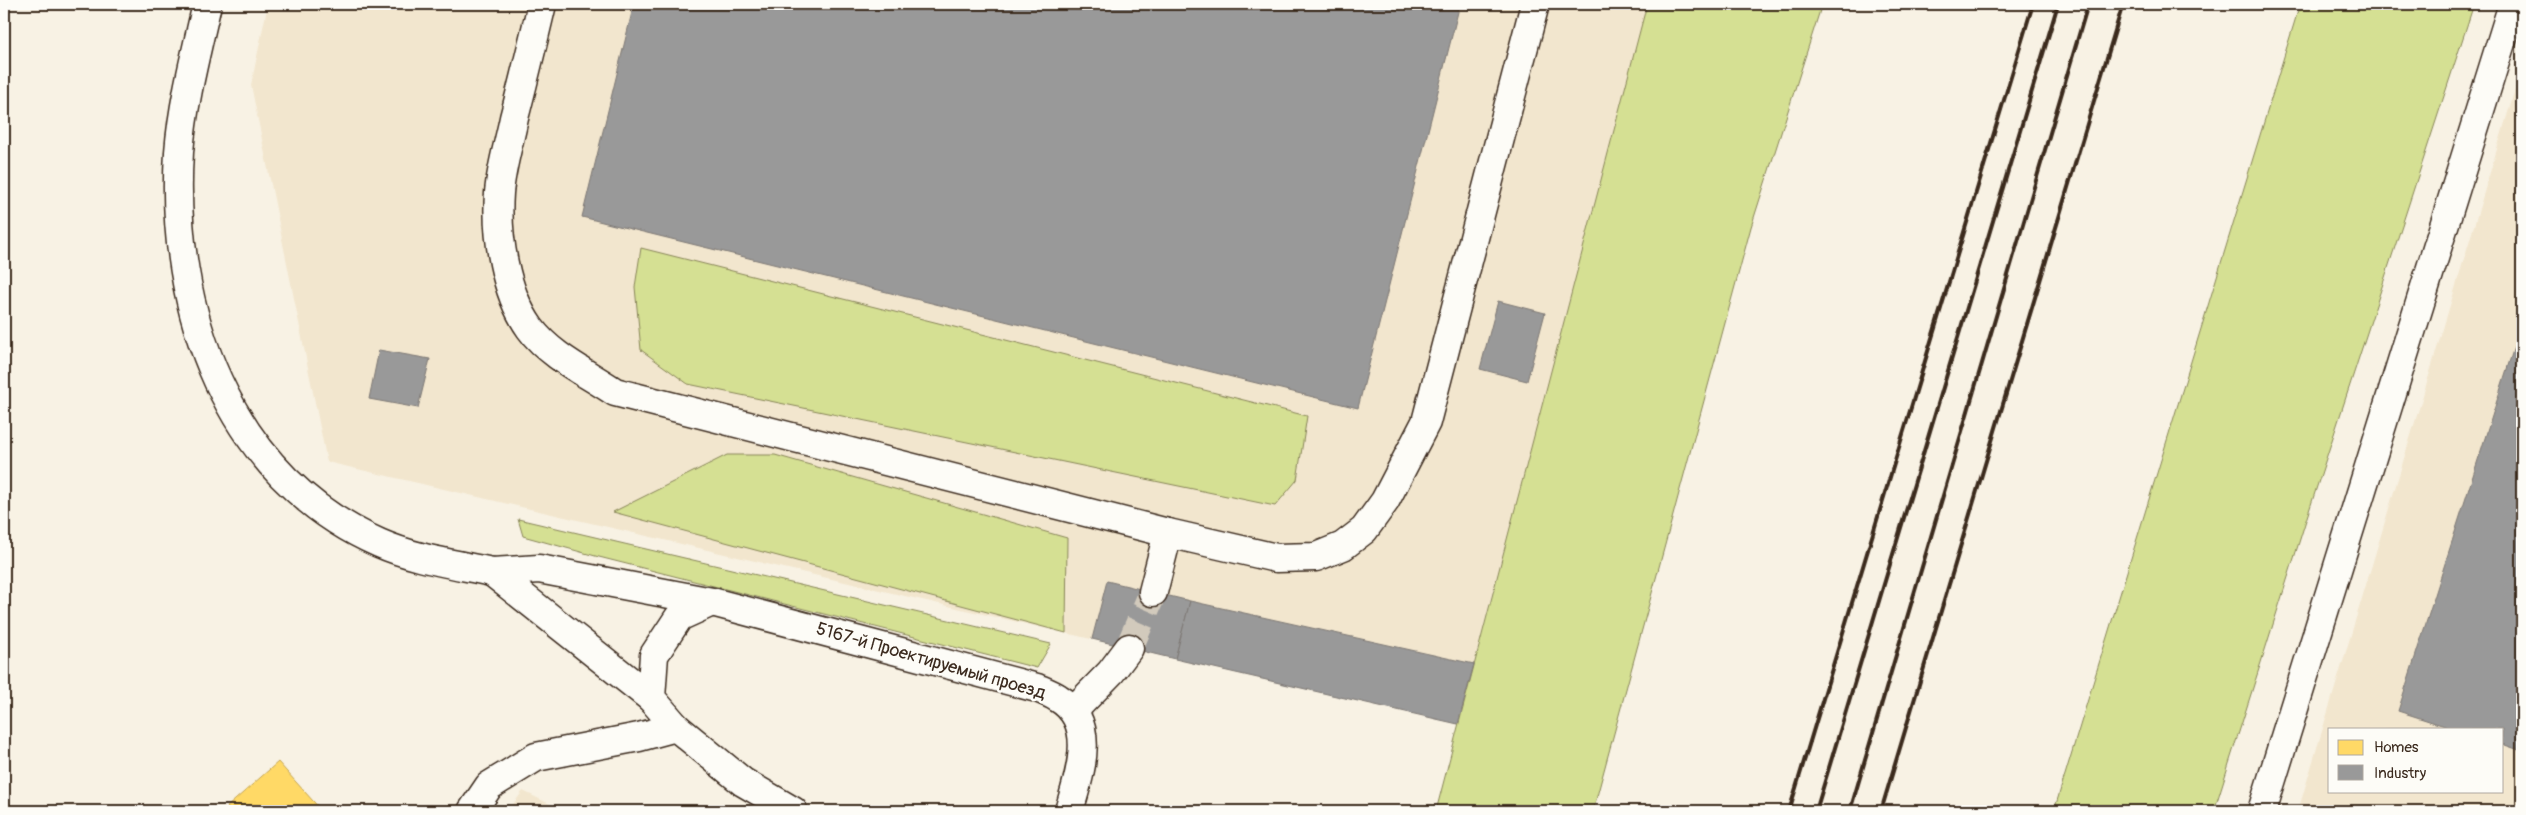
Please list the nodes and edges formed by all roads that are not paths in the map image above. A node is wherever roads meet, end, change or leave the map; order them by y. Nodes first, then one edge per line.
1 (207, 4) edge
2 (542, 4) edge
3 (1535, 4) edge
4 (2513, 4) edge
5 (1168, 533) junction
6 (492, 572) junction
7 (1153, 592) tunnel mouth
8 (712, 602) junction
9 (1129, 648) tunnel mouth
10 (651, 698) junction
11 (1073, 711) junction
12 (676, 727) junction
13 (472, 811) edge
14 (793, 811) edge
15 (1069, 811) edge
16 (2262, 811) edge

1 - 6 street
2 - 5 street
3 - 5 street
4 - 16 street
5 - 7 street
6 - 8 street, 5167-й Проектируемый проезд
6 - 10 street
8 - 10 street
8 - 11 street, 5167-й Проектируемый проезд
9 - 11 street
10 - 12 street
11 - 15 street
12 - 13 street
12 - 14 street

